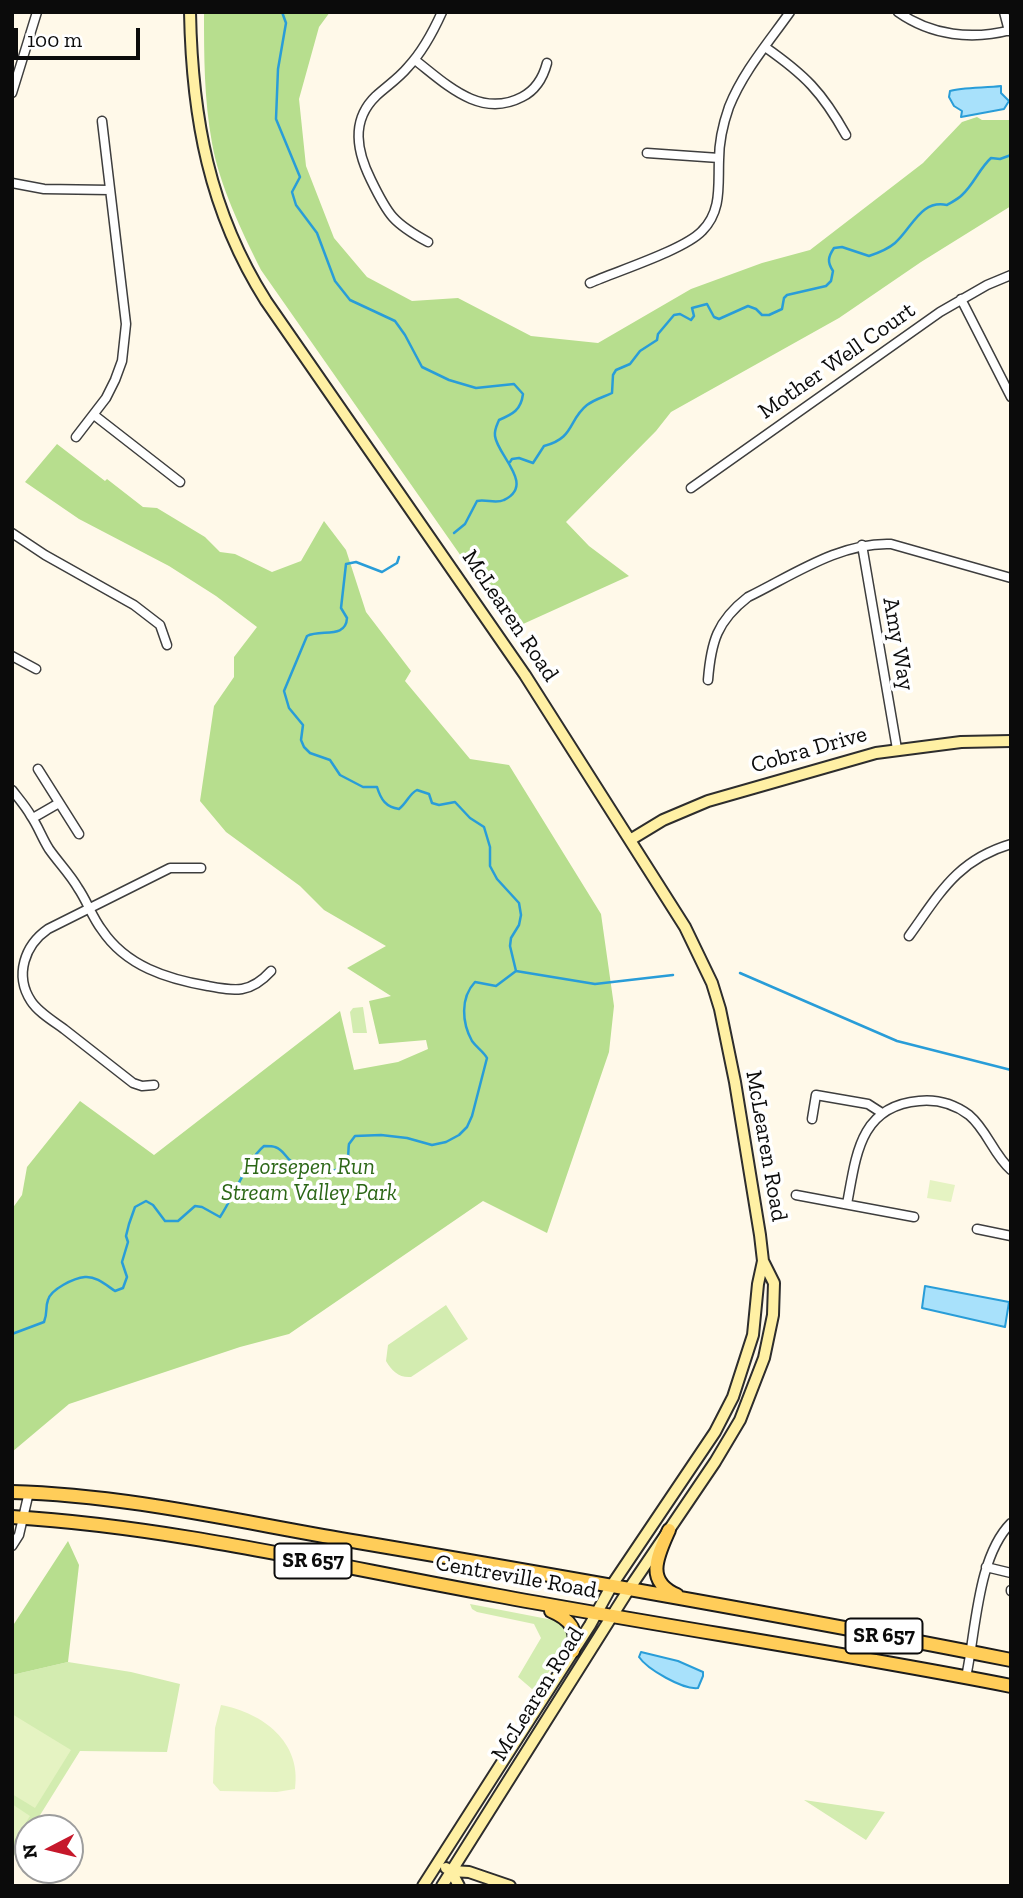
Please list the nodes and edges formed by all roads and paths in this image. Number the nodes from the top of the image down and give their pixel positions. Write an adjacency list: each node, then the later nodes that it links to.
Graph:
1 (37, 12): 11 (street)
2 (190, 12): 41 (main road, McLearen Road)
3 (442, 12): 9 (street)
4 (790, 12): 8 (street)
5 (898, 12): 7 (street)
6 (1004, 12): 7 (street)
7 (1010, 30)
8 (765, 47): 13 (street); 15 (street)
9 (415, 60): 10 (street); 18 (street)
10 (547, 63)
11 (12, 93)
12 (102, 121): 17 (street)
13 (846, 135)
14 (647, 153): 15 (street)
15 (719, 158): 20 (street)
16 (12, 183): 17 (street)
17 (110, 190): 23 (street)
18 (428, 242)
19 (1011, 275): 21 (street, Mother Well Court)
20 (590, 283)
21 (961, 299): 22 (street); 26 (street, Mother Well Court)
22 (1011, 397)
23 (94, 415): 24 (street); 25 (street)
24 (76, 437)
25 (180, 482)
26 (691, 488)
27 (12, 533): 30 (street)
28 (862, 545): 29 (street); 33 (street); 35 (street, Amy Way)
29 (1011, 578)
30 (167, 645)
31 (12, 656): 32 (street)
32 (36, 669)
33 (708, 680)
34 (1011, 741): 35 (main road, Cobra Drive)
35 (897, 749): 41 (main road, Cobra Drive)
36 (38, 769): 38 (street)
37 (12, 790): 39 (street)
38 (59, 803): 39 (street); 40 (street)
39 (33, 818): 44 (street)
40 (79, 834)
41 (630, 840): 56 (main road, McLearen Road)
42 (1011, 844): 45 (street)
43 (201, 867): 44 (street)
44 (90, 908): 46 (street); 47 (street)
45 (909, 936)
46 (271, 971)
47 (154, 1085)
48 (882, 1113): 49 (street); 50 (street); 52 (street)
49 (812, 1119)
50 (1011, 1170)
51 (796, 1195): 52 (street)
52 (847, 1204): 53 (street)
53 (914, 1217)
54 (977, 1230): 55 (street)
55 (1011, 1236)
56 (763, 1261): 61 (main road, McLearen Road); 65 (main road, McLearen Road)
57 (12, 1492): 58 (main road, Centreville Road / SR 657)
58 (30, 1492): 59 (street); 65 (main road, Centreville Road / SR 657)
59 (18, 1517): 62 (street); 68 (main road, Centreville Road / SR 657)
60 (1011, 1523): 63 (street)
61 (669, 1530): 66 (main road, McLearen Road); 67 (main road)
62 (12, 1546)
63 (986, 1567): 64 (street); 72 (street)
64 (1011, 1573)
65 (612, 1585): 66 (main road, Centreville Road / SR 657); 69 (main road, McLearen Road)
66 (629, 1589): 67 (main road, Centreville Road / SR 657); 70 (main road, McLearen Road)
67 (687, 1599): 72 (main road, Centreville Road / SR 657)
68 (531, 1602): 69 (main road, Centreville Road / SR 657); 71 (main road)
69 (597, 1614): 70 (main road, Centreville Road / SR 657); 71 (main road, McLearen Road)
70 (612, 1616): 74 (main road, Centreville Road / SR 657); 77 (main road, McLearen Road)
71 (573, 1651): 76 (main road, McLearen Road)
72 (971, 1652): 73 (main road, Centreville Road / SR 657); 74 (street)
73 (1011, 1660)
74 (965, 1678): 75 (main road, Centreville Road / SR 657)
75 (1011, 1686)
76 (438, 1863): 77 (main road); 78 (main road, McLearen Road)
77 (451, 1871): 79 (main road, McLearen Road); 80 (main road); 81 (main road)
78 (423, 1886)
79 (442, 1886)
80 (459, 1886)
81 (510, 1886)

